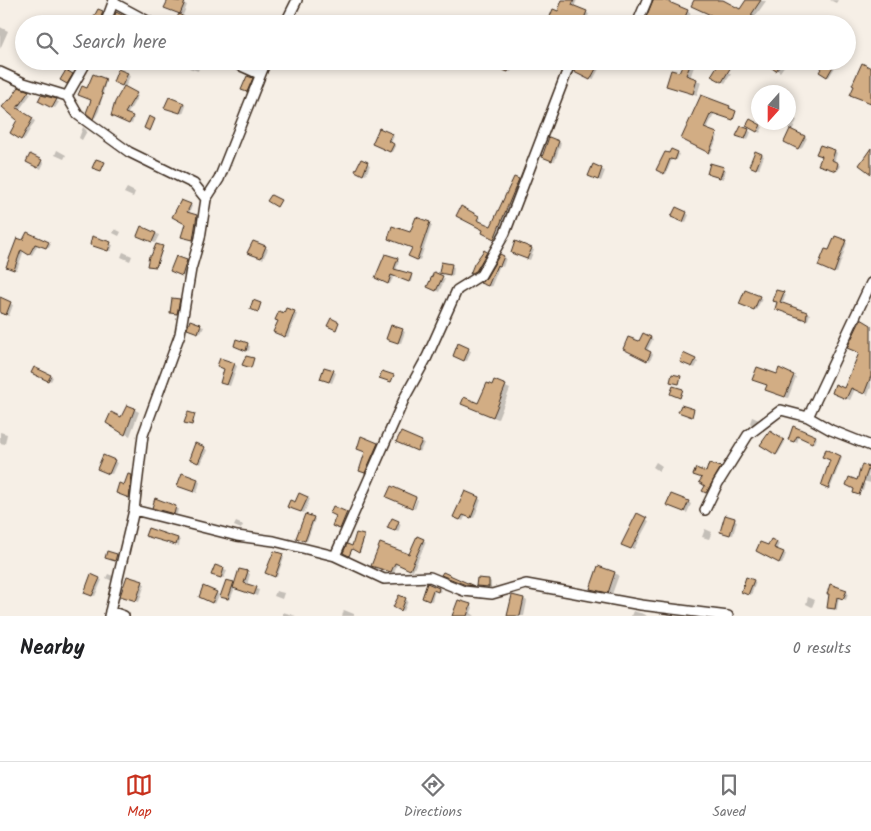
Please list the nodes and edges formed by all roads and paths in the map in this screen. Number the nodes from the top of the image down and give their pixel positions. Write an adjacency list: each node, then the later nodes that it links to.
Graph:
1 (297, 0): 6 (street)
2 (647, 0): 7 (street)
3 (114, 2): 4 (street); 5 (street)
4 (109, 15)
5 (137, 15)
6 (290, 15)
7 (640, 15)
8 (82, 70): 14 (street)
9 (250, 70): 13 (street)
10 (261, 70): 13 (street)
11 (568, 70): 21 (street)
12 (0, 72): 14 (street)
13 (259, 74): 15 (street)
14 (67, 96): 15 (street)
15 (206, 199): 19 (street)
16 (871, 283): 17 (street)
17 (808, 417): 18 (street); 20 (street)
18 (871, 446)
19 (134, 510): 21 (street); 22 (street)
20 (705, 510)
21 (335, 556): 24 (street)
22 (109, 614): 23 (street)
23 (124, 616)
24 (728, 616)

